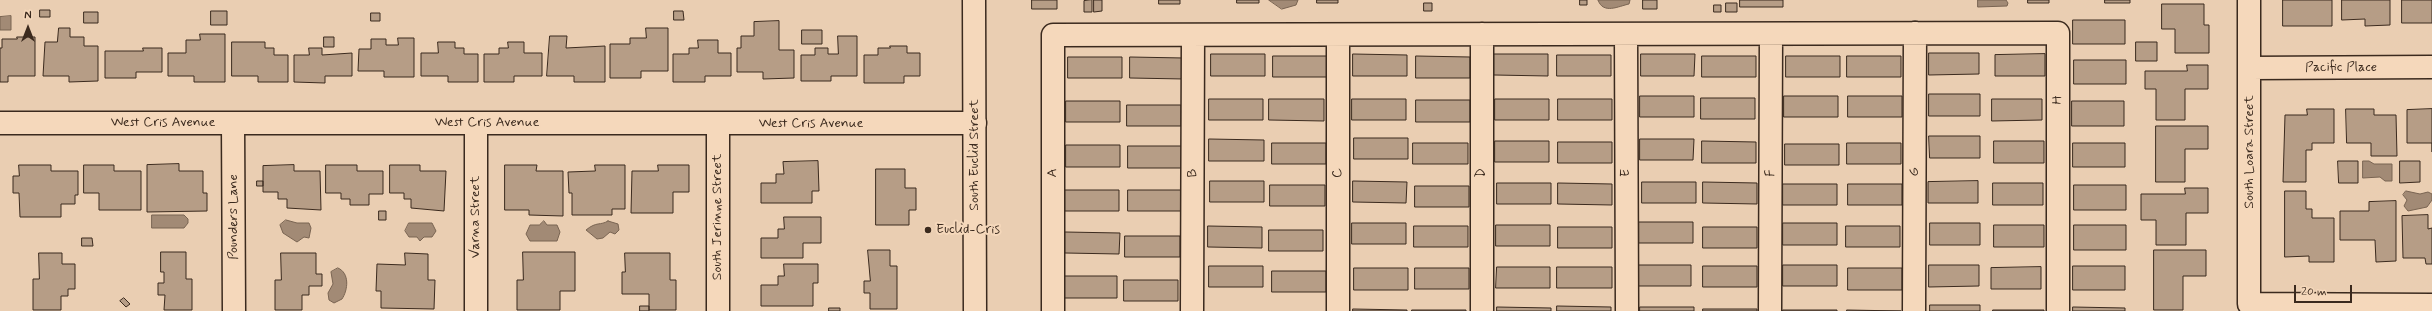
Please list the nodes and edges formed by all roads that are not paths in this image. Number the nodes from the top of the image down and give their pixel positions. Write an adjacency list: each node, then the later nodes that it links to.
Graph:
1 (974, 0): 16 (street, South Euclid Street)
2 (2249, 0): 11 (street, South Loara Street)
3 (1915, 33): 6 (street, H); 28 (street, G); 29 (street, H)
4 (1482, 34): 5 (street, H); 9 (street, H); 25 (street, D)
5 (1626, 34): 6 (street, H); 26 (street, E)
6 (1771, 34): 27 (street, F)
7 (1053, 35): 8 (street, H); 22 (street, A)
8 (1193, 35): 9 (street, H); 23 (street, B)
9 (1338, 35): 24 (street, C)
10 (2432, 67): 11 (street, Pacific Place)
11 (2250, 68): 17 (street, South Loara Street)
12 (0, 123): 13 (street, West Cris Avenue)
13 (233, 124): 14 (street, West Cris Avenue); 19 (street, Pounders Lane)
14 (476, 124): 15 (street, West Cris Avenue); 20 (street, Varna Street)
15 (718, 124): 16 (street, West Cris Avenue); 18 (street, South Jerinne Street)
16 (975, 124): 21 (street, South Euclid Street)
17 (2432, 305)
18 (718, 310)
19 (234, 311)
20 (476, 311)
21 (975, 311)
22 (1053, 311)
23 (1192, 311)
24 (1338, 311)
25 (1482, 311)
26 (1627, 311)
27 (1770, 311)
28 (1914, 311)
29 (2058, 311)

